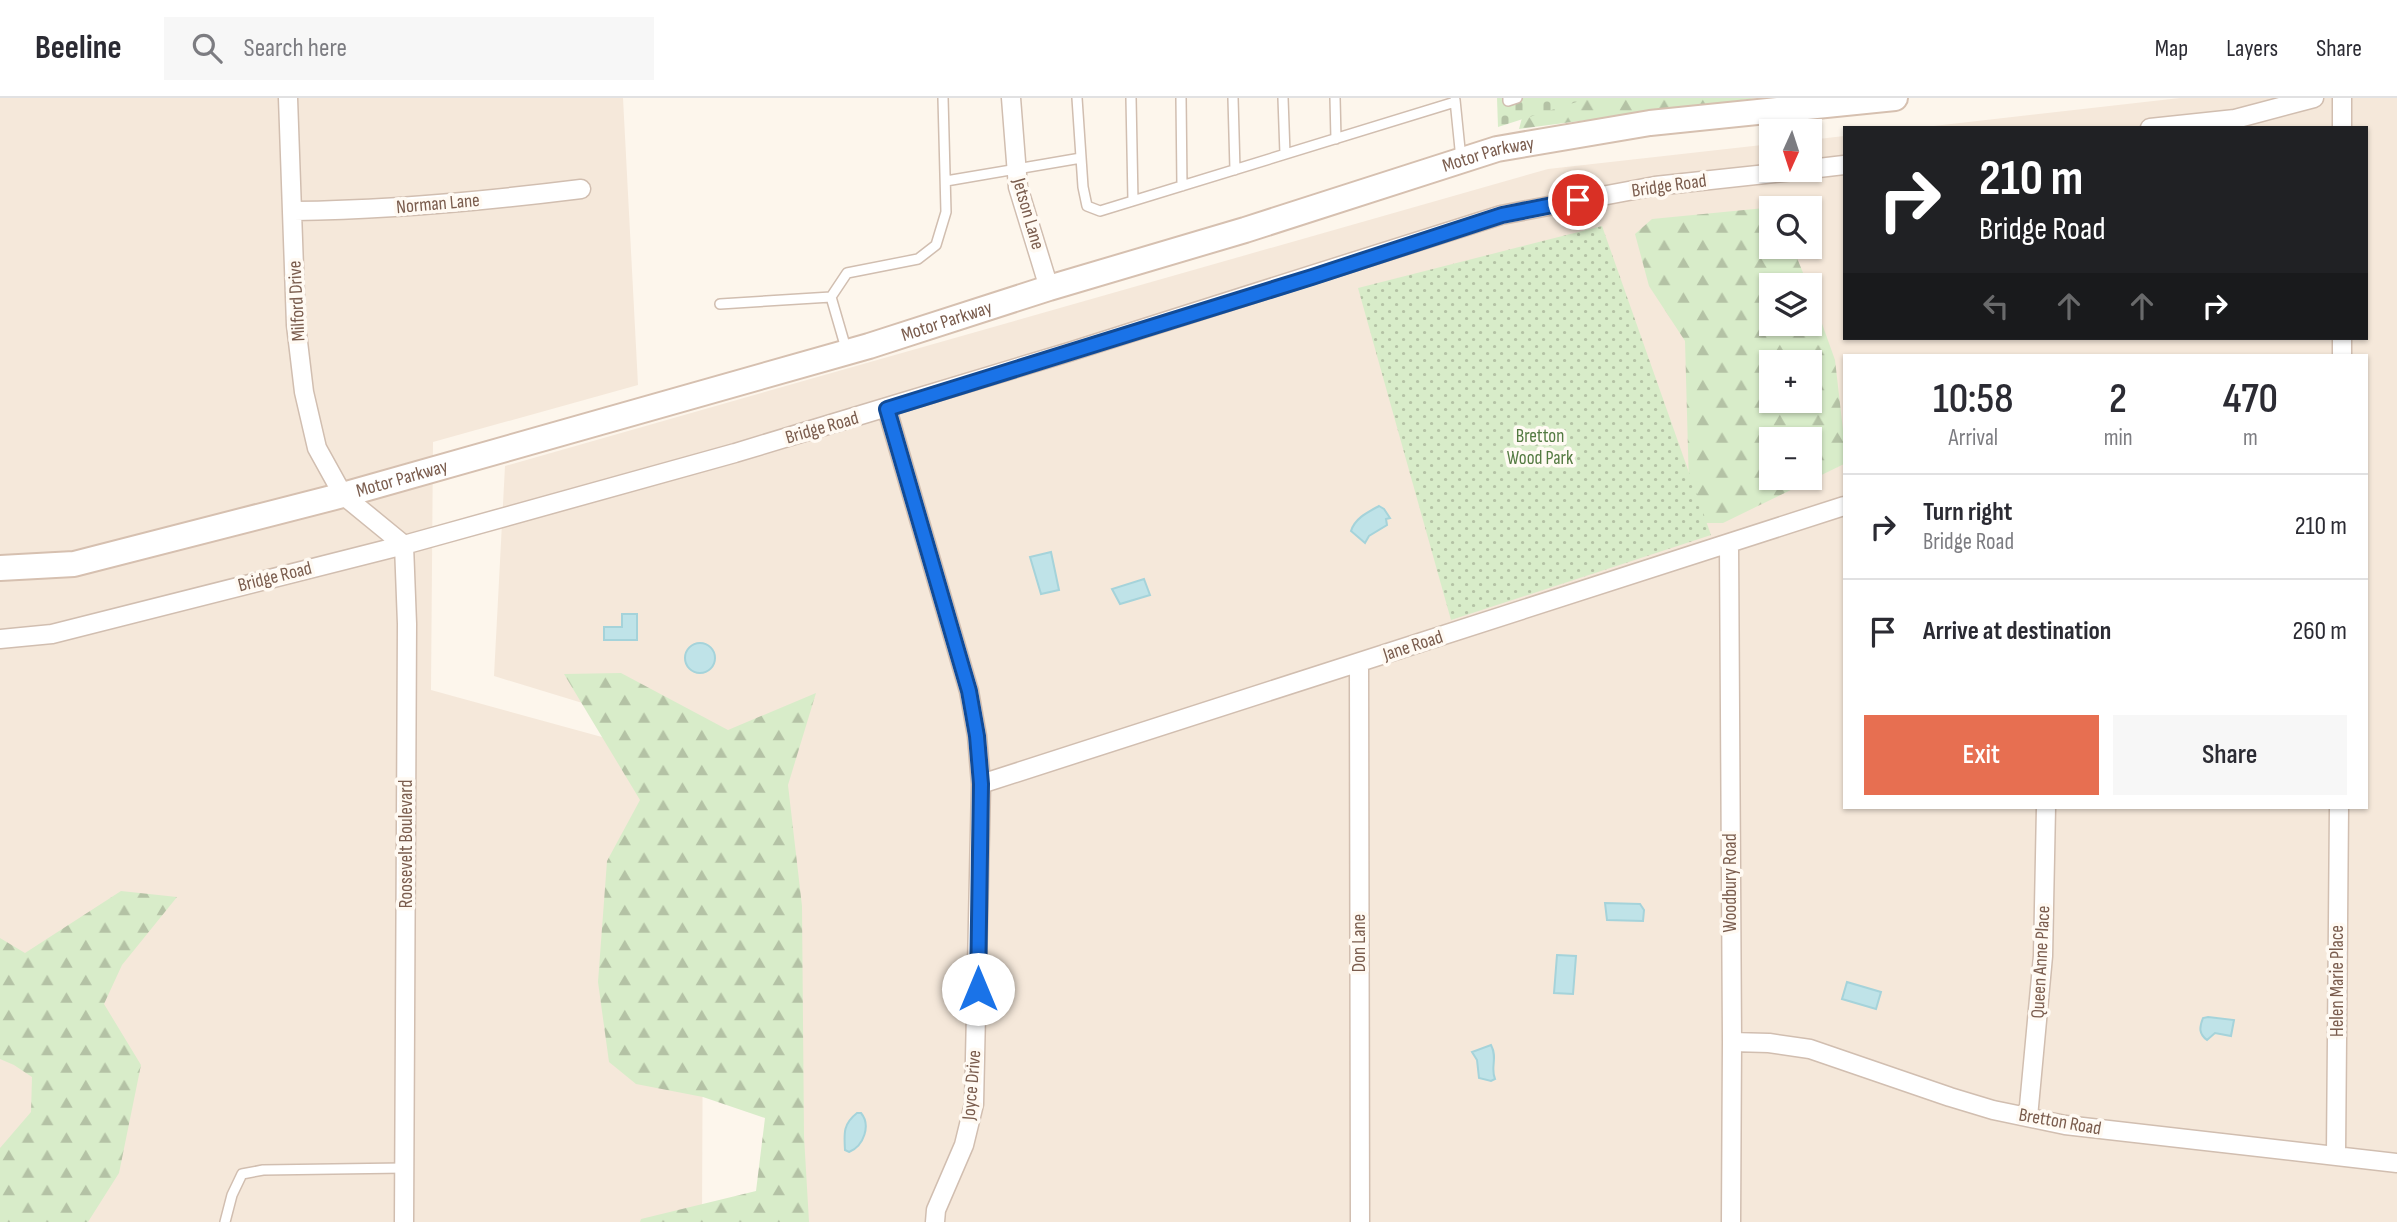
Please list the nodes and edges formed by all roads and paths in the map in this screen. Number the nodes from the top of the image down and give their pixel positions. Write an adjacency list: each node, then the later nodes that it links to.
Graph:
1 (288, 98): 31 (street, Milford Drive)
2 (943, 98): 27 (lane)
3 (1011, 98): 24 (street, Jetson Lane)
4 (1077, 98): 20 (lane)
5 (1131, 98): 30 (lane)
6 (1181, 98): 28 (lane)
7 (1233, 98): 25 (lane)
8 (1283, 98): 19 (lane)
9 (1335, 98): 18 (lane)
10 (1508, 98): 11 (lane)
11 (1517, 98)
12 (1895, 98): 21 (main road, Motor Parkway)
13 (2314, 98): 16 (street)
14 (2342, 98): 17 (street)
15 (1455, 100): 18 (lane); 21 (lane)
16 (2167, 126)
17 (2342, 126)
18 (1336, 139): 19 (lane)
19 (1285, 154): 25 (lane)
20 (1081, 158): 24 (lane); 30 (lane)
21 (1461, 160): 32 (main road, Motor Parkway)
22 (1843, 165): 23 (street)
23 (1822, 168)
24 (1016, 170): 27 (lane); 32 (street, Jetson Lane)
25 (1235, 170): 28 (lane)
26 (1759, 175): 36 (street, Bridge Road)
27 (946, 181): 33 (lane)
28 (1182, 186): 30 (lane)
29 (581, 189): 31 (street, Norman Lane)
30 (1132, 201)
31 (294, 211): 37 (street, Milford Drive)
32 (1049, 288): 35 (main road, Motor Parkway)
33 (831, 297): 34 (lane); 35 (lane)
34 (720, 304)
35 (847, 352): 37 (main road, Motor Parkway)
36 (887, 409): 40 (street, Bridge Road); 44 (street, Joyce Drive)
37 (343, 495): 40 (street); 41 (main road, Motor Parkway)
38 (1843, 506): 39 (street, Jane Road)
39 (1729, 544): 43 (street, Jane Road); 47 (street, Woodbury Road)
40 (404, 545): 42 (street, Bridge Road); 51 (street, Roosevelt Boulevard)
41 (0, 568)
42 (0, 639)
43 (1359, 664): 44 (street, Jane Road); 55 (street, Don Lane)
44 (981, 784): 54 (street, Joyce Drive)
45 (2046, 809): 48 (street, Queen Anne Place)
46 (2339, 809): 49 (street, Helen Marie Place)
47 (1732, 1042): 48 (street, Bretton Road); 56 (street, Woodbury Road)
48 (2028, 1117): 49 (street, Bretton Road)
49 (2336, 1154): 50 (street, Bretton Road)
50 (2397, 1163)
51 (404, 1168): 52 (lane); 53 (street, Roosevelt Boulevard)
52 (225, 1222)
53 (404, 1222)
54 (935, 1222)
55 (1360, 1222)
56 (1731, 1222)

